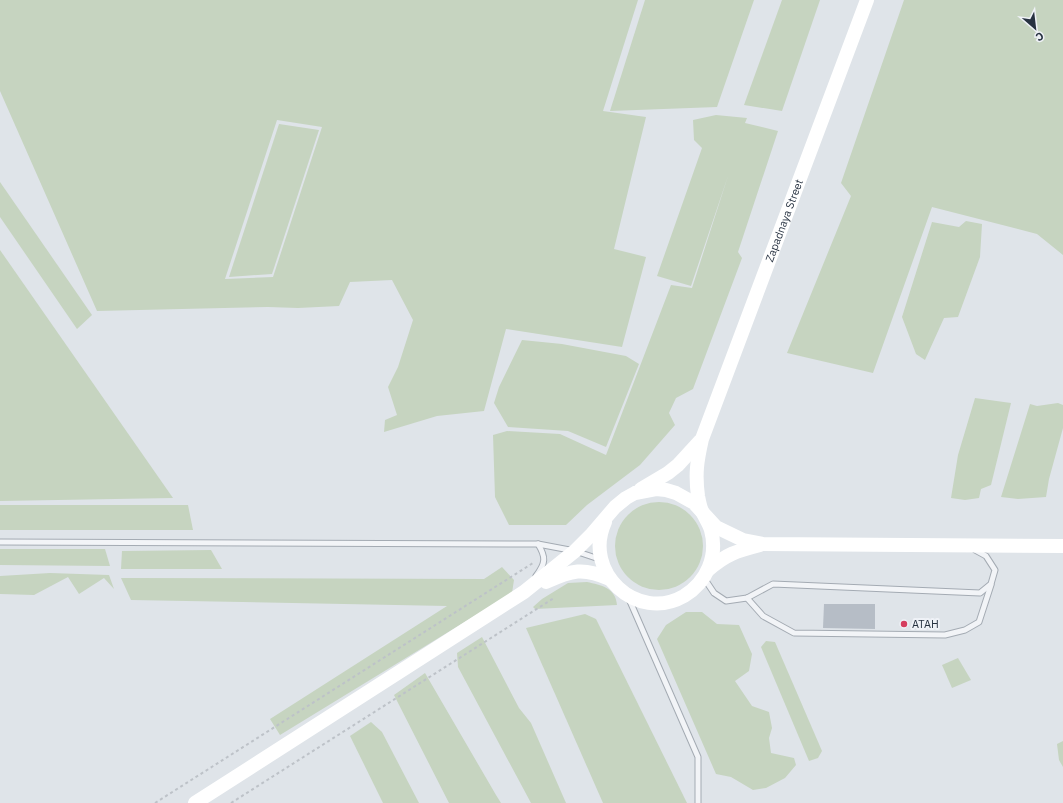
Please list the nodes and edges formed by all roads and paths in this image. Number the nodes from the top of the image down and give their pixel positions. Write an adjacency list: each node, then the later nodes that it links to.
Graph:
1 (867, 0): 2 (main road, Zapadnaya Street)
2 (702, 439): 3 (main road, Zapadnaya Street); 4 (main road, Zapadnaya Street)
3 (626, 498): 4 (main road); 5 (main road)
4 (701, 511): 8 (main road); 14 (main road)
5 (607, 518): 11 (main road); 12 (main road)
6 (0, 542): 7 (lane)
7 (538, 544): 11 (lane); 17 (lane)
8 (762, 544): 9 (main road); 14 (main road)
9 (967, 545): 10 (main road); 16 (lane)
10 (1063, 546)
11 (575, 551): 12 (lane); 17 (main road)
12 (601, 560): 15 (main road)
13 (533, 562): 21 (path)
14 (706, 574): 18 (main road); 20 (lane)
15 (610, 579): 17 (main road); 18 (main road)
16 (991, 584): 20 (lane); 20 (lane)
17 (524, 592): 22 (main road)
18 (627, 595): 24 (lane)
19 (554, 598): 23 (path)
20 (747, 598)
21 (155, 803)
22 (195, 803)
23 (231, 803)
24 (698, 803)

